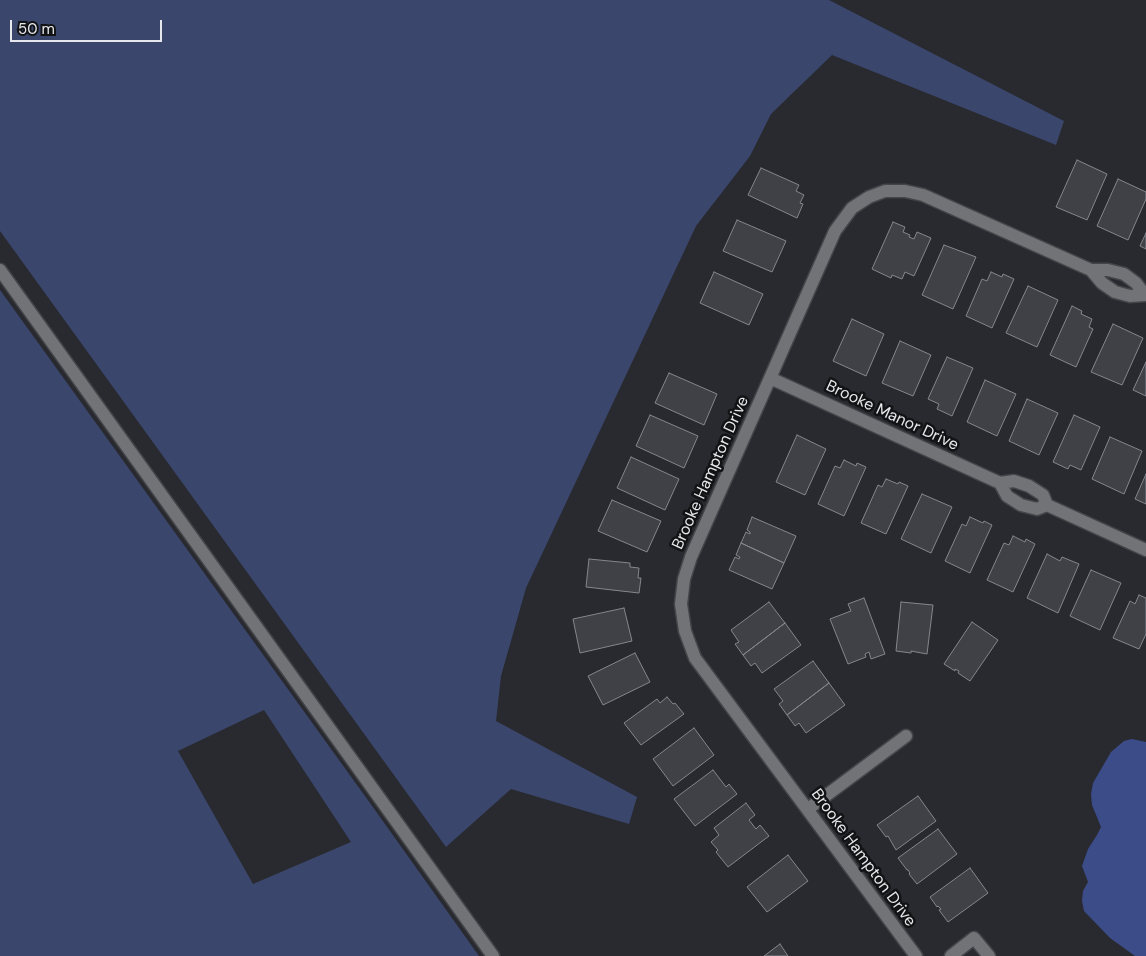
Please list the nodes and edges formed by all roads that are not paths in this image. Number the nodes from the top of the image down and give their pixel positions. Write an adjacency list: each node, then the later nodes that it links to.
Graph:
1 (0, 270): 10 (street)
2 (1091, 270): 3 (street, Brooke Hampton Drive); 3 (street, Brooke Hampton Drive); 4 (street, Brooke Hampton Drive)
3 (1146, 295)
4 (770, 378): 5 (street, Brooke Manor Drive); 9 (street, Brooke Hampton Drive)
5 (1000, 483): 6 (street, Brooke Manor Drive); 6 (street, Brooke Manor Drive)
6 (1047, 505): 7 (street, Brooke Manor Drive)
7 (1146, 550)
8 (906, 736): 9 (street)
9 (808, 810): 11 (street, Brooke Hampton Drive)
10 (493, 956)
11 (916, 956)
12 (951, 956): 13 (street)
13 (989, 956)

